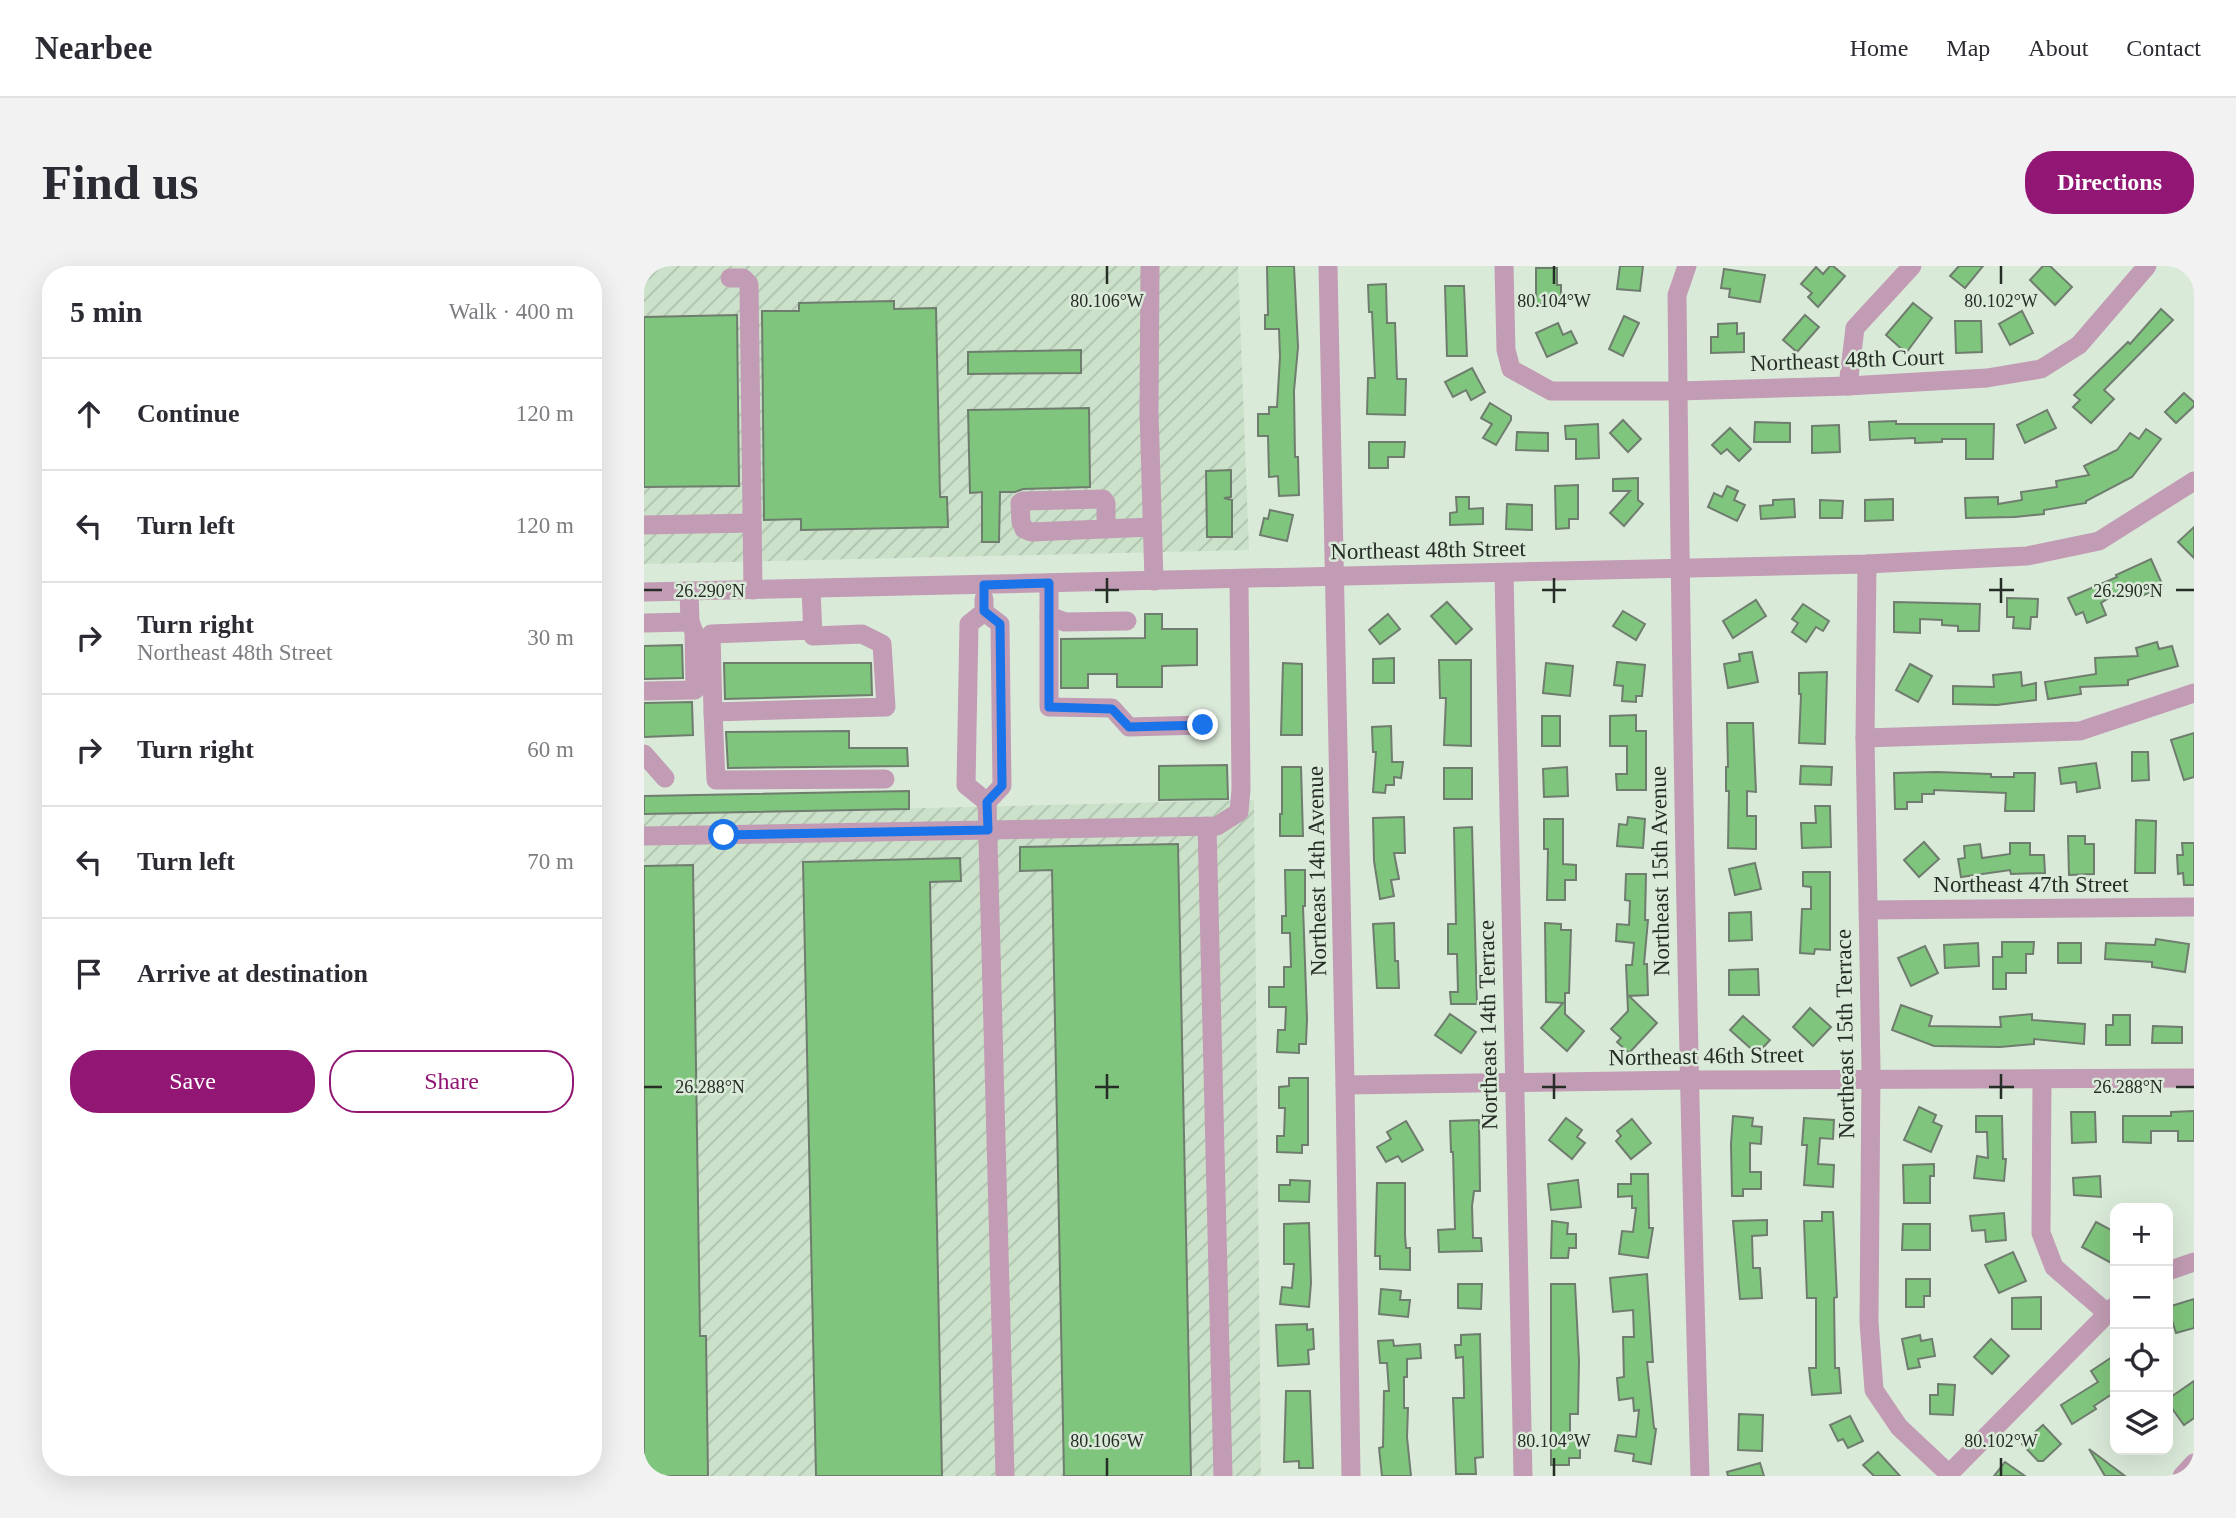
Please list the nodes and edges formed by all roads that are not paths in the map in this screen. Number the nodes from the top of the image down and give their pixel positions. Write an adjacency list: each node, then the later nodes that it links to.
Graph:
1 (1150, 266): 13 (street)
2 (1328, 266): 18 (street, Northeast 14th Avenue)
3 (1504, 266): 9 (street, Northeast 48th Court)
4 (1687, 266): 9 (street, Northeast 15th Avenue)
5 (1912, 266): 8 (street)
6 (2147, 266): 8 (street, Northeast 48th Court)
7 (730, 278): 11 (street)
8 (1848, 386): 9 (street, Northeast 48th Court)
9 (1678, 391): 16 (street, Northeast 15th Avenue)
10 (2194, 481): 15 (street, Northeast 48th Street)
11 (752, 523): 12 (street); 24 (street)
12 (644, 526)
13 (1152, 527): 14 (street); 20 (street)
14 (1106, 529)
15 (1867, 564): 16 (street, Northeast 48th Street); 37 (street, Northeast 15th Terrace)
16 (1680, 569): 17 (street, Northeast 48th Street); 50 (street, Northeast 15th Avenue)
17 (1504, 573): 18 (street, Northeast 48th Street); 51 (street, Northeast 14th Terrace)
18 (1336, 576): 19 (street, Northeast 48th Street); 52 (street, Northeast 14th Avenue)
19 (1239, 579): 20 (street, Northeast 48th Street); 42 (street)
20 (1154, 581): 21 (street, Northeast 48th Street)
21 (1049, 583): 22 (street, Northeast 48th Street); 28 (street)
22 (984, 585): 23 (street, Northeast 48th Street); 27 (street)
23 (811, 589): 24 (street, Northeast 48th Street); 32 (street)
24 (753, 590): 25 (street, Northeast 48th Street)
25 (689, 591): 26 (street, Northeast 48th Street); 30 (street)
26 (644, 592)
27 (984, 611): 41 (street); 41 (street)
28 (1049, 616): 29 (street); 36 (street)
29 (1126, 621)
30 (690, 622): 31 (street); 33 (street)
31 (644, 623)
32 (813, 630): 35 (street); 35 (street)
33 (644, 691)
34 (2194, 693): 37 (street)
35 (713, 712): 40 (street)
36 (1203, 725)
37 (1865, 738): 46 (street, Northeast 15th Terrace)
38 (644, 754): 39 (street)
39 (665, 778)
40 (885, 779)
41 (987, 802): 43 (street)
42 (1207, 826): 43 (street); 60 (street)
43 (988, 830): 44 (street); 59 (street)
44 (644, 835)
45 (2194, 907): 46 (street, Northeast 47th Street)
46 (1868, 910): 48 (street, Northeast 15th Terrace)
47 (2194, 1077): 49 (street, Northeast 46th Street)
48 (1871, 1078): 49 (street, Northeast 46th Street); 50 (street, Northeast 46th Street); 58 (street, Northeast 15th Terrace)
49 (2042, 1079): 55 (street)
50 (1688, 1080): 51 (street, Northeast 46th Street); 63 (street, Northeast 15th Avenue)
51 (1514, 1083): 52 (street, Northeast 46th Street); 62 (street, Northeast 14th Terrace)
52 (1345, 1085): 61 (street, Northeast 14th Avenue)
53 (2194, 1262): 54 (street)
54 (2173, 1269)
55 (2110, 1309)
56 (2110, 1311): 58 (street)
57 (2194, 1463): 64 (street)
58 (1948, 1475)
59 (1005, 1476)
60 (1223, 1476)
61 (1351, 1476)
62 (1523, 1476)
63 (1700, 1476)
64 (2182, 1476)

